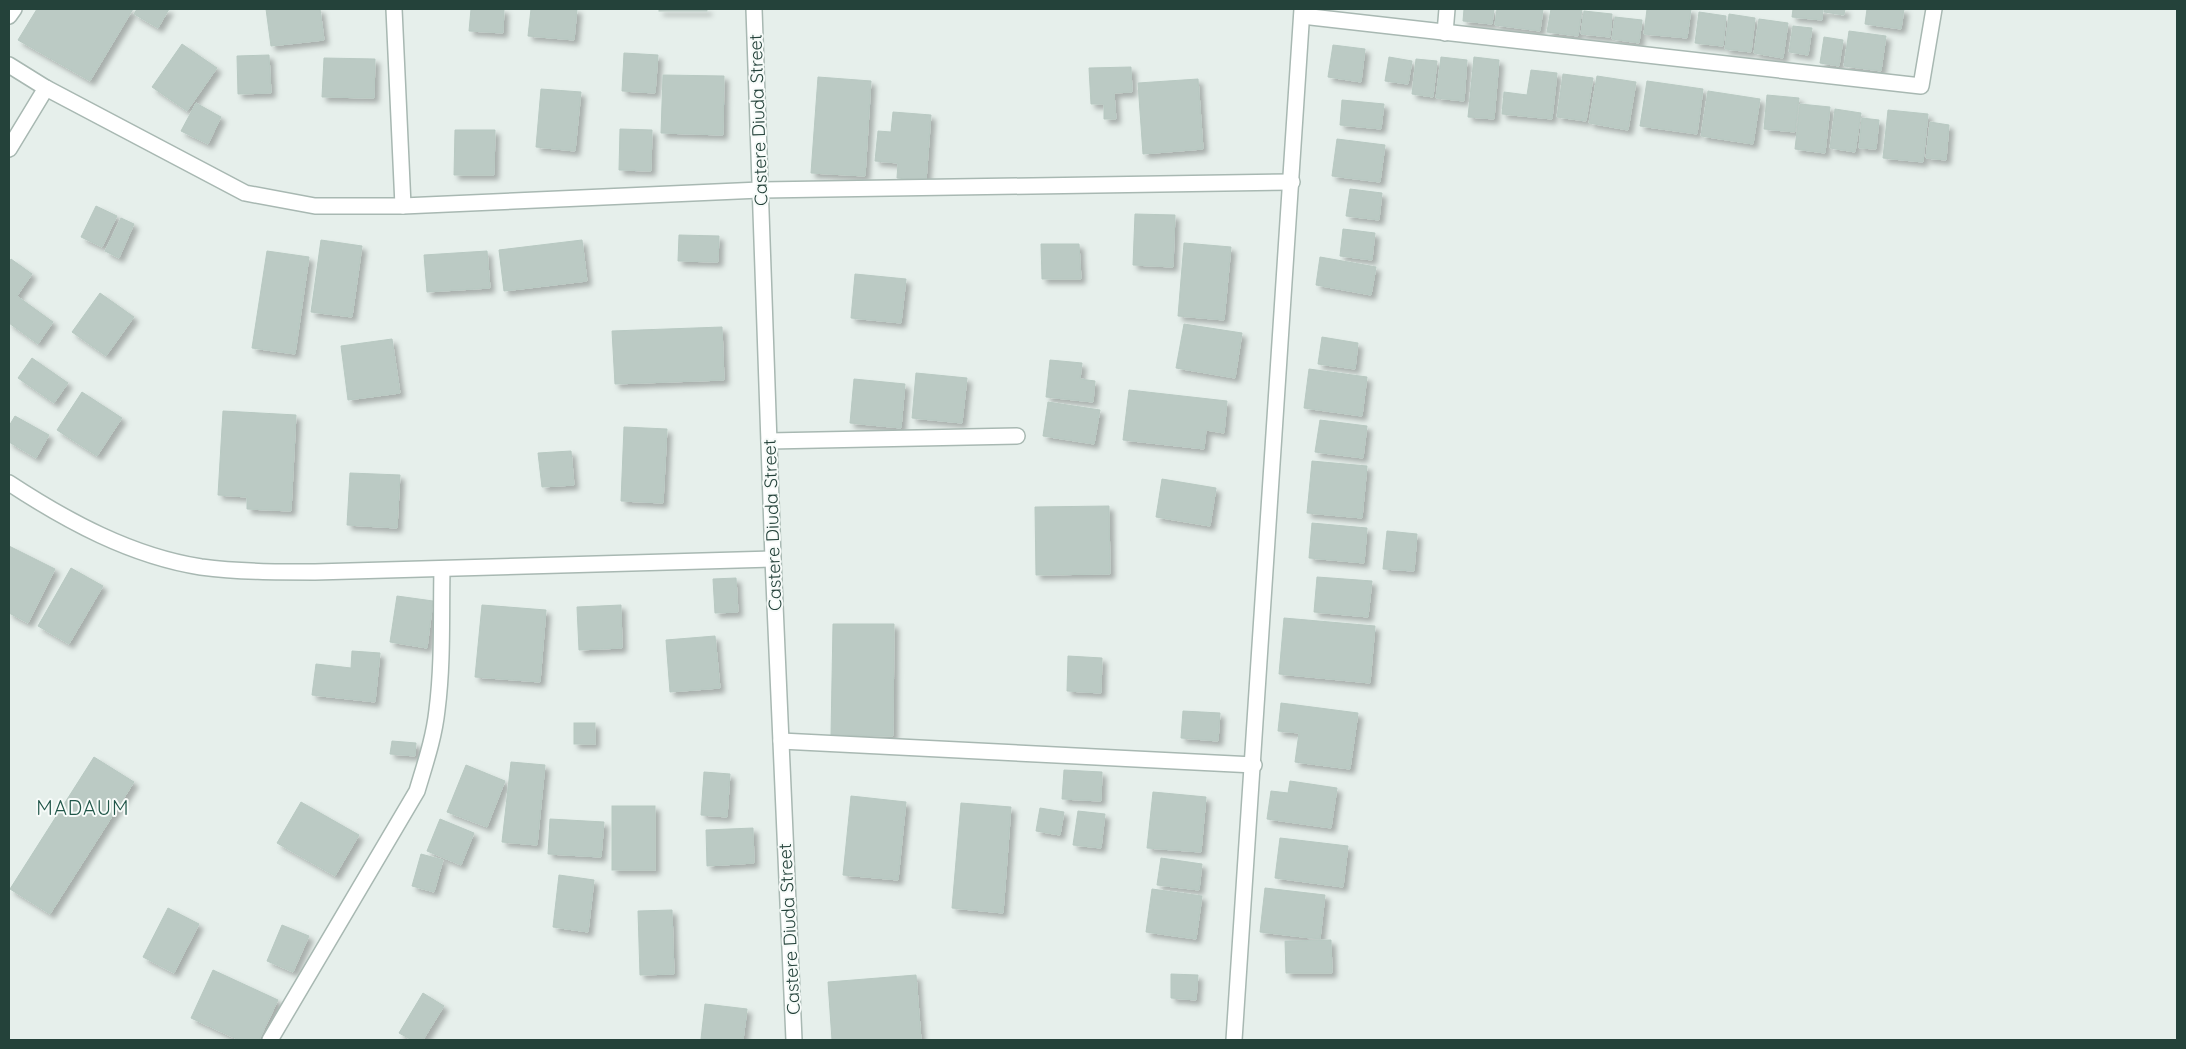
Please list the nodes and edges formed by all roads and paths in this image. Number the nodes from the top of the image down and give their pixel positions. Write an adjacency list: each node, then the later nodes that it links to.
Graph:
1 (14, 9): 7 (street)
2 (394, 9): 14 (street)
3 (754, 9): 13 (street, Castere Diuda Street)
4 (1447, 9): 8 (street)
5 (1934, 9): 8 (street)
6 (1302, 13): 8 (street); 12 (street)
7 (9, 16)
8 (1445, 33)
9 (9, 64): 10 (street)
10 (46, 88): 11 (street); 14 (street)
11 (9, 149)
12 (1292, 182): 13 (street); 21 (street)
13 (760, 190): 14 (street); 16 (street, Castere Diuda Street)
14 (403, 206)
15 (1016, 436): 16 (street)
16 (769, 441): 18 (street, Castere Diuda Street)
17 (9, 483): 19 (street)
18 (773, 559): 19 (street); 20 (street, Castere Diuda Street)
19 (442, 569): 22 (street)
20 (781, 741): 21 (street); 23 (street, Castere Diuda Street)
21 (1254, 765): 24 (street)
22 (270, 1040)
23 (794, 1040)
24 (1234, 1040)

